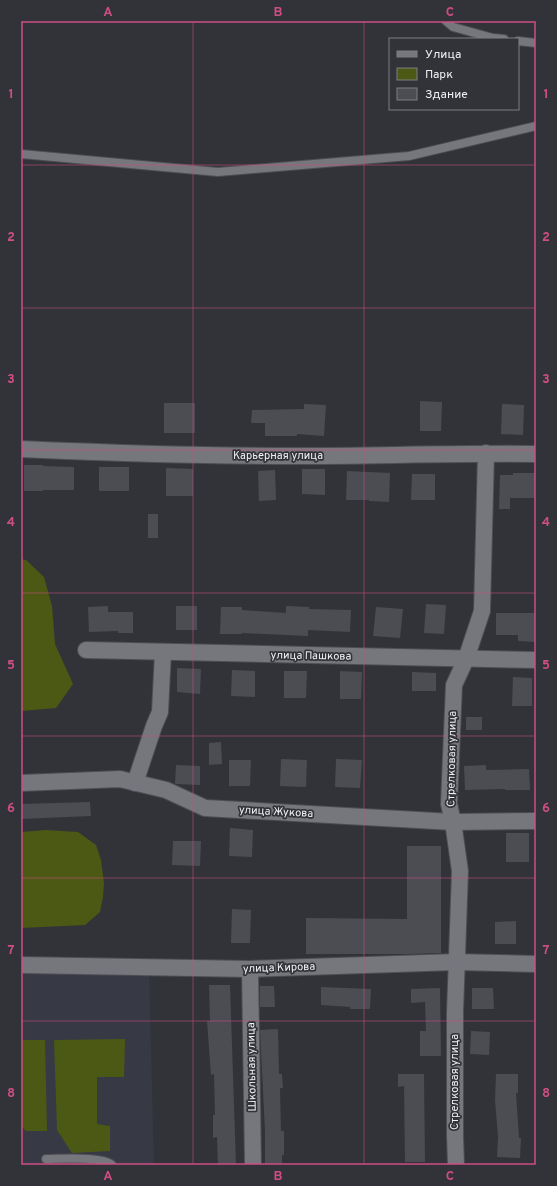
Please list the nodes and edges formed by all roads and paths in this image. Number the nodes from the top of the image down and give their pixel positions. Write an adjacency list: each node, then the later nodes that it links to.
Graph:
1 (446, 21): 2 (lane)
2 (493, 38)
3 (519, 40): 4 (lane)
4 (536, 42)
5 (536, 126): 6 (lane)
6 (21, 154)
7 (21, 449): 8 (street, Карьерная улица)
8 (486, 453): 9 (street, Карьерная улица); 12 (street, Стрелковая улица)
9 (536, 454)
10 (86, 650): 11 (street, улица Пашкова)
11 (163, 652): 12 (street, улица Пашкова); 14 (street)
12 (466, 659): 13 (street, улица Пашкова); 17 (street, Стрелковая улица)
13 (536, 660)
14 (135, 782): 15 (street, улица Жукова); 17 (street, улица Жукова)
15 (21, 783)
16 (536, 821): 17 (street, улица Жукова)
17 (453, 822): 18 (street, Стрелковая улица)
18 (456, 962): 19 (street, улица Кирова); 21 (street, улица Кирова); 25 (street, Стрелковая улица)
19 (536, 964)
20 (21, 965): 21 (street, улица Кирова)
21 (250, 969): 24 (street, Школьная улица)
22 (46, 1159): 23 (lane)
23 (112, 1165)
24 (253, 1165)
25 (456, 1165)

